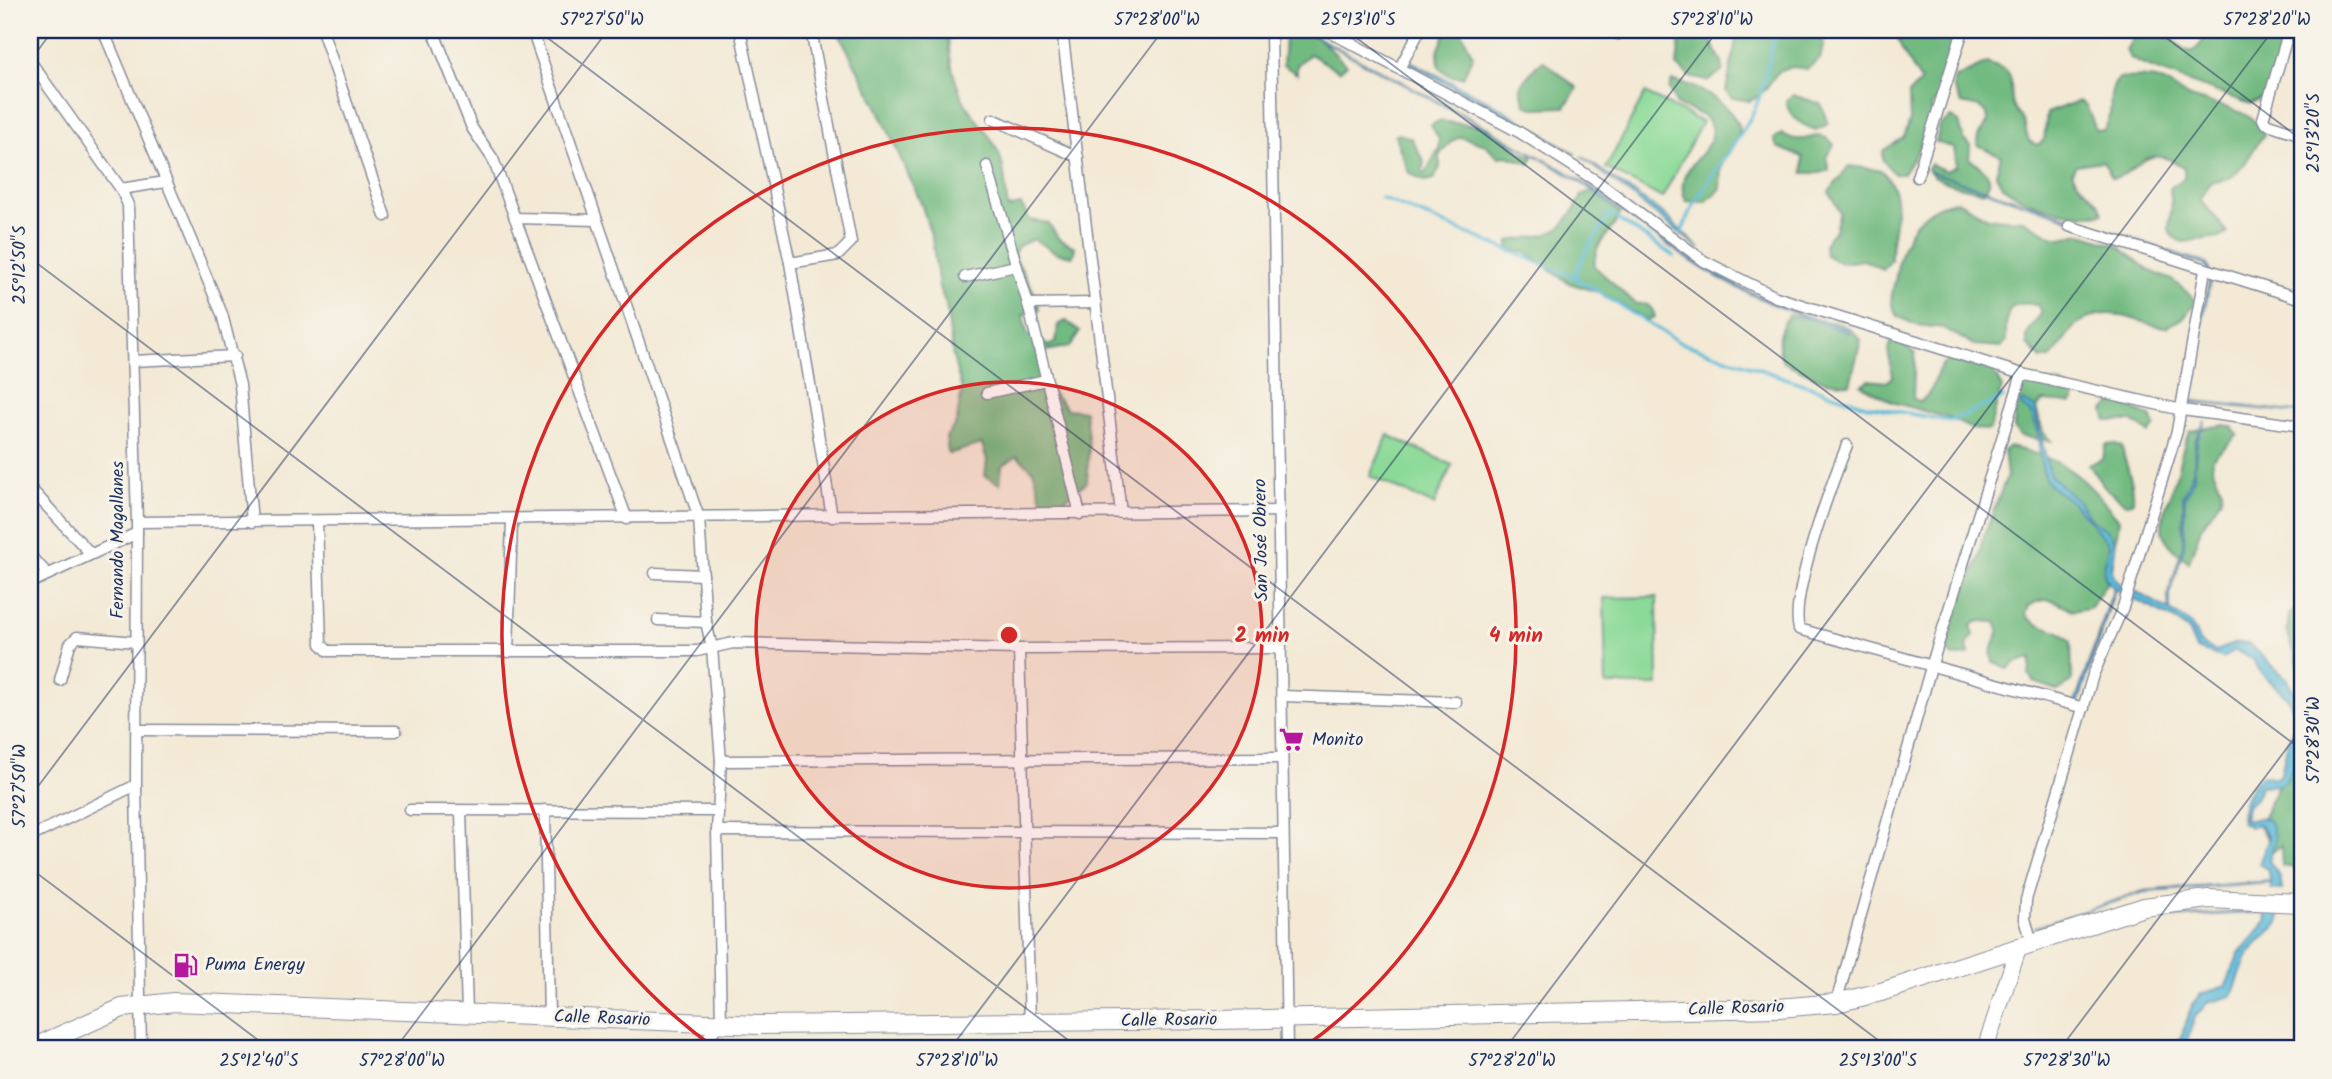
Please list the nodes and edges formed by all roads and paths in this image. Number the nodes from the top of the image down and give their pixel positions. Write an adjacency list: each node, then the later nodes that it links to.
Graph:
1 (103, 30): 20 (street)
2 (322, 30): 22 (street)
3 (433, 30): 23 (street)
4 (532, 30): 24 (street)
5 (740, 30): 26 (street)
6 (811, 30): 26 (street)
7 (1062, 30): 17 (street)
8 (1271, 30): 42 (street, San José Obrero)
9 (1326, 30): 14 (street)
10 (1420, 30): 14 (street)
11 (1963, 30): 19 (street)
12 (2289, 30): 16 (street)
13 (30, 61): 21 (street, Fernando Magallanes)
14 (1399, 69): 35 (street)
15 (993, 119): 17 (street)
16 (2302, 135)
17 (1078, 157): 31 (street)
18 (987, 166): 27 (street)
19 (1917, 177)
20 (165, 182): 21 (street); 33 (street)
21 (121, 189): 34 (street, Fernando Magallanes)
22 (385, 216)
23 (514, 218): 24 (street); 47 (street)
24 (597, 220): 46 (street)
25 (2069, 226): 28 (street)
26 (790, 263): 45 (street)
27 (1016, 266): 29 (street); 32 (street)
28 (2204, 270): 30 (street); 38 (street)
29 (965, 277)
30 (2302, 299)
31 (1096, 303): 32 (street); 43 (street)
32 (1028, 304): 36 (street)
33 (235, 356): 34 (street); 50 (street)
34 (133, 361): 51 (street, Fernando Magallanes)
35 (2022, 374): 38 (street); 65 (street)
36 (1046, 380): 37 (street); 44 (street)
37 (987, 393)
38 (2182, 410): 39 (street); 69 (street)
39 (2302, 426)
40 (1847, 445): 65 (street)
41 (30, 488): 52 (street)
42 (1279, 511): 43 (street); 62 (street, San José Obrero)
43 (1121, 513): 44 (street)
44 (1080, 514): 45 (street)
45 (832, 517): 46 (street)
46 (699, 518): 47 (street); 56 (street)
47 (627, 519): 48 (street)
48 (512, 520): 49 (street); 64 (street)
49 (317, 521): 50 (street); 64 (street)
50 (252, 522): 51 (street)
51 (137, 527): 52 (street); 60 (street, Fernando Magallanes)
52 (90, 553): 55 (street)
53 (30, 556): 55 (street)
54 (655, 572): 56 (street)
55 (47, 573): 57 (street)
56 (703, 575): 59 (street)
57 (30, 583)
58 (658, 620): 59 (street)
59 (706, 622): 61 (street)
60 (136, 642): 66 (street); 70 (street, Fernando Magallanes)
61 (712, 648): 63 (street); 64 (street); 74 (street)
62 (1281, 648): 63 (street); 67 (street, San José Obrero)
63 (1019, 649): 73 (street)
64 (508, 652)
65 (1931, 667): 69 (street); 86 (street)
66 (60, 680)
67 (1282, 696): 68 (street); 72 (street, San José Obrero)
68 (1455, 702)
69 (2084, 708): 85 (street)
70 (137, 730): 71 (street); 75 (street, Fernando Magallanes)
71 (396, 731)
72 (1282, 758): 73 (street); 82 (street, San José Obrero)
73 (1022, 760): 74 (street); 81 (street)
74 (722, 761): 79 (street)
75 (136, 785): 83 (street); 87 (street, Fernando Magallanes)
76 (410, 810): 78 (street)
77 (545, 810): 78 (street); 79 (street); 89 (street)
78 (461, 811): 88 (street)
79 (717, 811): 80 (street)
80 (717, 831): 81 (street); 92 (street)
81 (1024, 832): 82 (street); 91 (street)
82 (1283, 833): 90 (street, San José Obrero)
83 (30, 837)
84 (2302, 904): 85 (main road, Calle Rosario)
85 (2025, 944): 86 (main road, Calle Rosario); 97 (street)
86 (1836, 1003): 90 (main road, Calle Rosario)
87 (141, 1004): 88 (main road, Calle Rosario); 93 (main road, Calle Rosario); 94 (street, Fernando Magallanes)
88 (467, 1013): 89 (main road, Calle Rosario)
89 (549, 1017): 92 (main road, Calle Rosario)
90 (1286, 1018): 91 (main road, Calle Rosario); 96 (street, San José Obrero)
91 (1030, 1022): 92 (main road, Calle Rosario)
92 (721, 1023): 95 (street)
93 (30, 1049)
94 (141, 1049)
95 (697, 1049)
96 (1287, 1049)
97 (1985, 1049)

